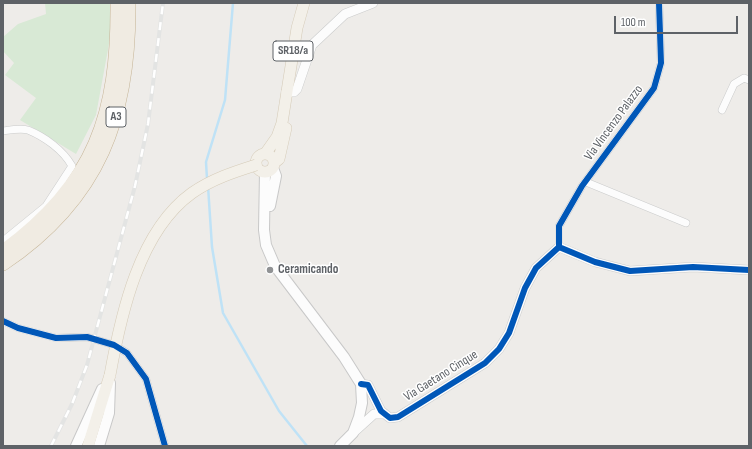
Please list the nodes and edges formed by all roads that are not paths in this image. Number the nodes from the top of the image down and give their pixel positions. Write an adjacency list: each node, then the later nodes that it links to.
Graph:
1 (117, 3): 12 (highway, A3)
2 (129, 3): 12 (highway, A3)
3 (304, 3): 7 (main road, SR18/a)
4 (373, 3): 7 (street)
5 (659, 3): 11 (street, Via Vincenzo Palazzo)
6 (749, 80): 8 (street)
7 (285, 96): 10 (main road); 10 (main road, SR18/a)
8 (722, 110)
9 (3, 131): 14 (street)
10 (267, 167): 20 (main road, bridge); 21 (main road)
11 (586, 182): 13 (street); 15 (street, Via Vincenzo Palazzo)
12 (56, 214): 16 (highway, A3); 17 (highway, A3)
13 (686, 223)
14 (3, 241)
15 (559, 247): 18 (street); 22 (street, Via Gaetano Cinque)
16 (3, 251)
17 (3, 264)
18 (749, 270)
19 (3, 321): 27 (street)
20 (110, 375): 24 (main road); 25 (main road); 26 (main road)
21 (361, 384): 22 (street); 23 (main road)
22 (384, 414): 23 (street, Via Gaetano Cinque)
23 (353, 433): 28 (main road)
24 (76, 446)
25 (88, 446)
26 (100, 446)
27 (165, 446)
28 (340, 446)

